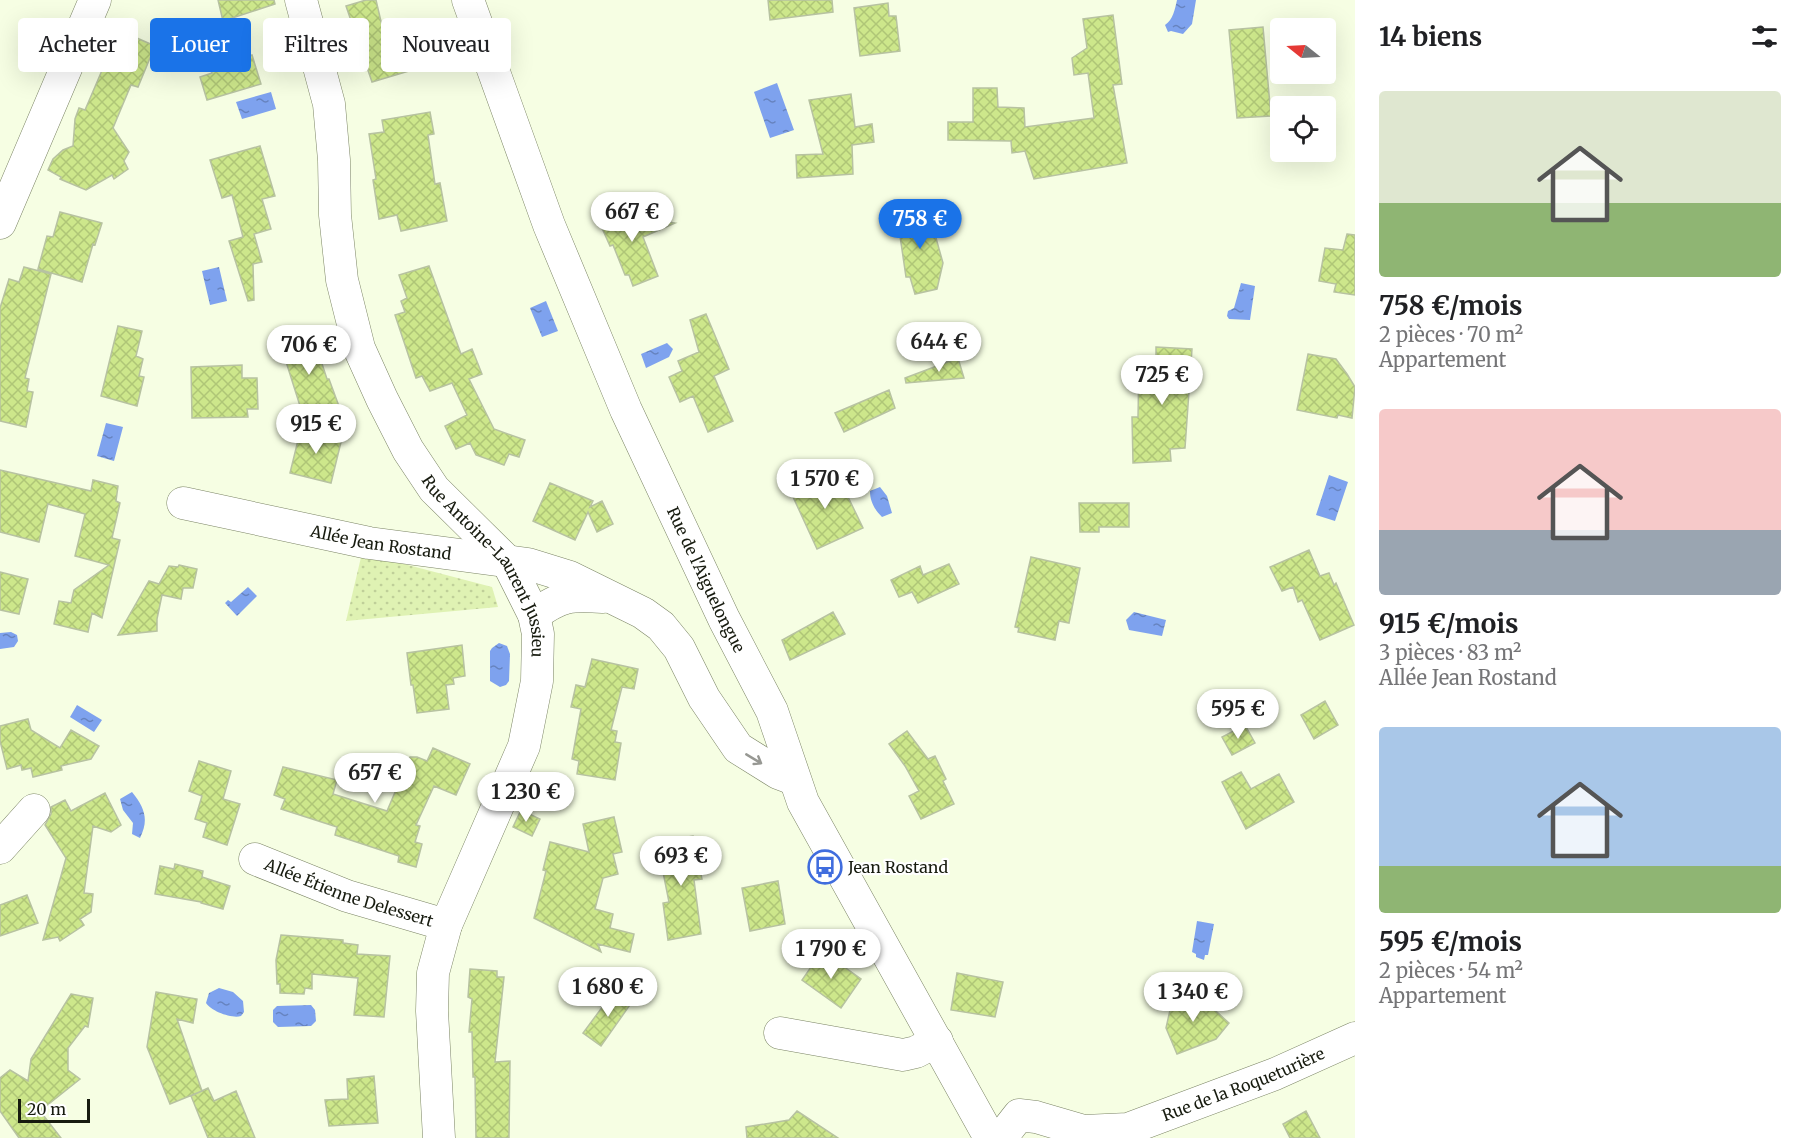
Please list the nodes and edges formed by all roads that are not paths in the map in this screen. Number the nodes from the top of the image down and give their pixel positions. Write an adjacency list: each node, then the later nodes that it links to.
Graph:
1 (95, 0): 4 (street)
2 (301, 0): 6 (street, Rue Antoine-Laurent Jussieu)
3 (468, 0): 10 (street, Rue de l'Aiguelongue)
4 (0, 223)
5 (183, 503): 6 (street, Allée Jean Rostand)
6 (507, 561): 7 (street, Allée Jean Rostand); 8 (street, Rue Antoine-Laurent Jussieu)
7 (612, 597): 8 (street, Allée Jean Rostand); 9 (street, Allée Jean Rostand)
8 (534, 615): 15 (street, Rue Antoine-Laurent Jussieu)
9 (704, 698): 10 (street); 11 (street, Allée Jean Rostand, one-way to 11)
10 (780, 735): 11 (street, Rue de l'Aiguelongue)
11 (794, 779): 18 (street, Rue de l'Aiguelongue)
12 (34, 810): 13 (street)
13 (0, 848)
14 (255, 859): 15 (street, Allée Étienne Delessert)
15 (446, 925): 22 (street, Rue Antoine-Laurent Jussieu)
16 (780, 1034): 18 (street)
17 (1355, 1038): 21 (street, Rue de la Roqueturière)
18 (937, 1041): 19 (street, Rue de l'Aiguelongue)
19 (972, 1104): 20 (street, Rue de la Roqueturière); 23 (street, Rue de l'Aiguelongue)
20 (1010, 1126): 21 (street, Rue de la Roqueturière)
21 (1059, 1131)
22 (439, 1138)
23 (990, 1138)

